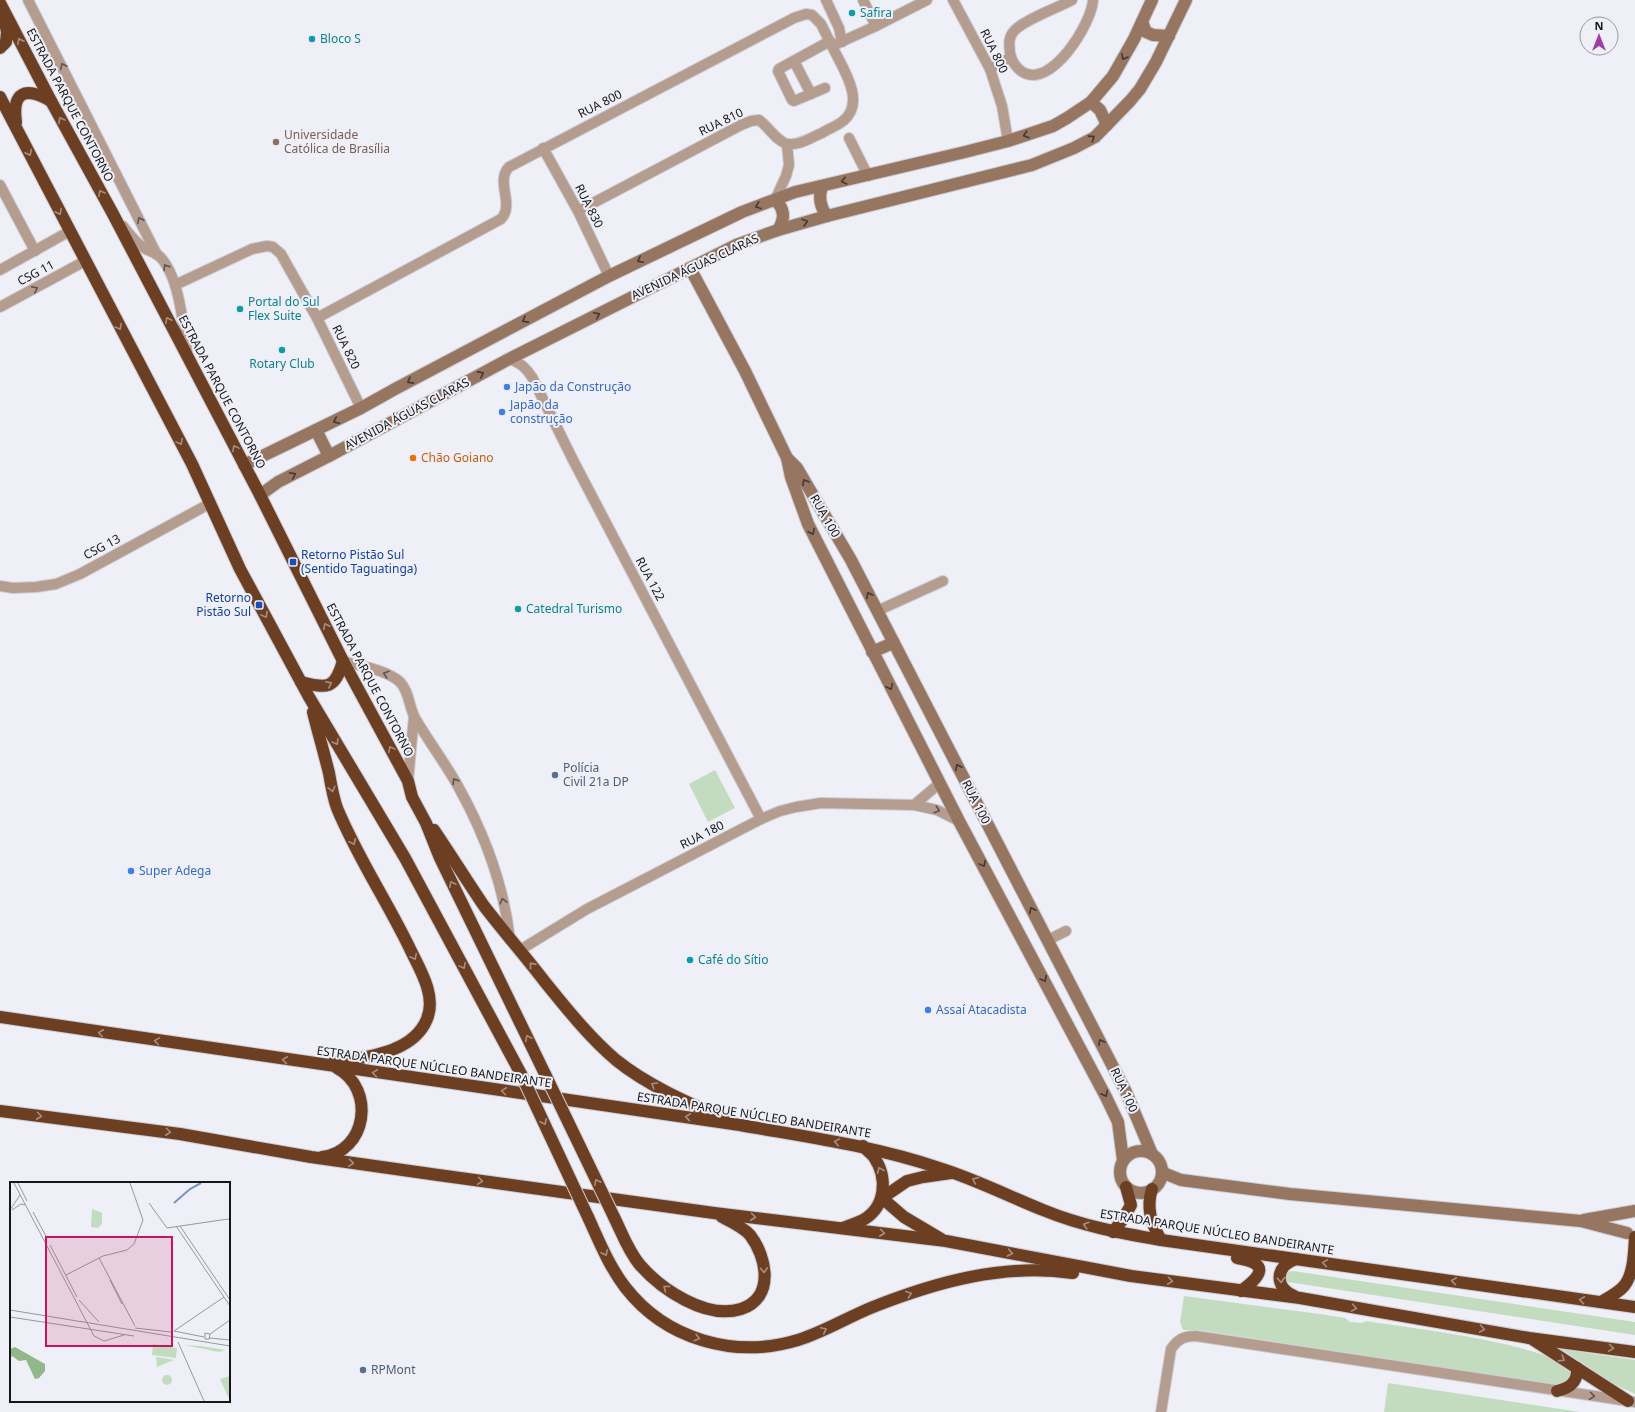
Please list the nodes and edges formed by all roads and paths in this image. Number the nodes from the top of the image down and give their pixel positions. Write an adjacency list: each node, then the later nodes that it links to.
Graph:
1 (28, 0): 40 (street, one-way to 1)
2 (826, 0): 14 (street)
3 (864, 0): 12 (street)
4 (927, 0): 12 (street)
5 (953, 0): 18 (street, RUA 800)
6 (1072, 0): 16 (street)
7 (1093, 0): 16 (street)
8 (1152, 0): 11 (street)
9 (1186, 0): 13 (street, AVENIDA ÁGUAS CLARAS)
10 (1, 4): 15 (highway); 22 (highway, ESTRADA PARQUE CONTORNO, one-way to 10)
11 (1142, 22): 13 (street); 23 (street, one-way to 23)
12 (876, 26): 14 (street)
13 (1169, 36): 24 (street, AVENIDA ÁGUAS CLARAS)
14 (835, 43): 17 (street); 28 (street); 29 (street, RUA 800)
15 (0, 48)
16 (1011, 57): 18 (street)
17 (794, 61): 20 (street); 20 (street)
18 (990, 69): 27 (street, RUA 800)
19 (825, 88): 20 (street)
20 (812, 94)
21 (0, 97): 25 (highway)
22 (51, 101): 25 (highway); 35 (highway, ESTRADA PARQUE CONTORNO, one-way to 22)
23 (1091, 102): 24 (street); 27 (street, one-way to 27)
24 (1107, 124): 36 (street, AVENIDA ÁGUAS CLARAS, one-way to 24)
25 (17, 129): 38 (highway, one-way to 38)
26 (849, 138): 30 (street)
27 (1008, 141): 30 (street)
28 (787, 144): 33 (street); 34 (street, RUA 810)
29 (543, 148): 34 (street, RUA 830); 47 (street, RUA 800)
30 (868, 176): 32 (street, one-way to 32)
31 (0, 185): 39 (street)
32 (822, 186): 33 (street); 36 (street)
33 (775, 200): 37 (street); 44 (street, one-way to 44)
34 (578, 211): 44 (street, RUA 830)
35 (113, 214): 40 (street); 48 (highway, ESTRADA PARQUE CONTORNO, one-way to 35)
36 (827, 216): 37 (street, AVENIDA ÁGUAS CLARAS, one-way to 36)
37 (778, 230): 42 (street, AVENIDA ÁGUAS CLARAS)
38 (70, 231): 39 (street); 41 (highway)
39 (35, 251): 43 (street)
40 (158, 255): 45 (street, one-way to 40)
41 (85, 261): 46 (street, CSG 11, one-way to 41); 56 (highway, one-way to 56)
42 (690, 268): 49 (street, AVENIDA ÁGUAS CLARAS, one-way to 42); 53 (street, RUA 100)
43 (0, 270)
44 (609, 276): 50 (street, one-way to 50)
45 (175, 285): 47 (street, RUA 820); 48 (street)
46 (0, 307)
47 (317, 318): 50 (street, RUA 820)
48 (188, 359): 54 (highway, ESTRADA PARQUE CONTORNO, one-way to 48)
49 (509, 359): 52 (street, AVENIDA ÁGUAS CLARAS, one-way to 49); 70 (street, RUA 122)
50 (361, 408): 51 (street, one-way to 51)
51 (316, 430): 52 (street); 54 (street)
52 (329, 456): 55 (street, AVENIDA ÁGUAS CLARAS, one-way to 52)
53 (788, 458): 59 (street, RUA 100, one-way to 53); 61 (street, RUA 100, one-way to 61)
54 (244, 465): 55 (highway, ESTRADA PARQUE CONTORNO)
55 (260, 495): 62 (highway, ESTRADA PARQUE CONTORNO, one-way to 55)
56 (210, 504): 58 (street, CSG 13); 63 (highway, one-way to 63)
57 (943, 581): 59 (street)
58 (0, 586)
59 (877, 611): 60 (street, RUA 100)
60 (894, 642): 61 (street); 72 (street, RUA 100, one-way to 60)
61 (872, 652): 67 (street, RUA 100, one-way to 67)
62 (343, 661): 63 (highway, one-way to 62); 65 (street, one-way to 62); 66 (highway, ESTRADA PARQUE CONTORNO, one-way to 62)
63 (301, 682): 64 (highway)
64 (309, 697): 79 (highway, one-way to 79); 101 (highway, one-way to 101, bridge)
65 (414, 716): 66 (street); 75 (street, one-way to 65)
66 (408, 781): 68 (highway, ESTRADA PARQUE CONTORNO)
67 (940, 782): 69 (street); 71 (street, RUA 100)
68 (412, 797): 75 (highway); 93 (highway, one-way to 68, bridge)
69 (914, 804): 70 (street, RUA 180); 71 (street, RUA 180, one-way to 71)
70 (761, 819): 77 (street, RUA 180)
71 (959, 821): 73 (street, RUA 100)
72 (995, 839): 73 (street); 76 (street, RUA 100, one-way to 72)
73 (976, 849): 85 (street, RUA 100, one-way to 85)
74 (1066, 931): 76 (street)
75 (510, 940): 77 (highway)
76 (1048, 940): 83 (street, RUA 100, one-way to 76)
77 (520, 950): 81 (highway, one-way to 77)
78 (0, 1017): 79 (highway, ESTRADA PARQUE NÚCLEO BANDEIRANTE, one-way to 78)
79 (329, 1066): 81 (highway, ESTRADA PARQUE NÚCLEO BANDEIRANTE, one-way to 79); 84 (highway)
80 (0, 1111): 84 (highway, one-way to 84)
81 (740, 1125): 82 (highway, ESTRADA PARQUE NÚCLEO BANDEIRANTE, one-way to 81)
82 (863, 1146): 87 (highway, ESTRADA PARQUE NÚCLEO BANDEIRANTE); 91 (highway, one-way to 82)
83 (1152, 1154): 85 (street); 86 (street)
84 (311, 1157): 93 (highway, one-way to 93)
85 (1123, 1160): 89 (street)
86 (1162, 1171): 88 (street); 90 (street)
87 (953, 1172): 91 (highway); 96 (highway, ESTRADA PARQUE NÚCLEO BANDEIRANTE, one-way to 87)
88 (1181, 1180): 90 (street); 94 (street)
89 (1126, 1187): 90 (street); 96 (highway)
90 (1155, 1187): 98 (highway)
91 (882, 1198): 95 (highway); 99 (highway)
92 (1632, 1212): 94 (street); 97 (street)
93 (714, 1213): 95 (highway, one-way to 95)
94 (1581, 1221): 97 (street)
95 (842, 1228): 99 (highway, one-way to 99)
96 (1107, 1231): 98 (highway, ESTRADA PARQUE NÚCLEO BANDEIRANTE); 102 (highway)
97 (1632, 1236): 104 (highway)
98 (1161, 1240): 100 (highway, ESTRADA PARQUE NÚCLEO BANDEIRANTE)
99 (946, 1241): 101 (highway, one-way to 101)
100 (1296, 1259): 103 (highway, one-way to 103); 104 (highway, ESTRADA PARQUE NÚCLEO BANDEIRANTE, one-way to 100)
101 (1131, 1276): 102 (highway, one-way to 102)
102 (1241, 1291): 103 (highway)
103 (1300, 1298): 106 (highway, one-way to 106)
104 (1601, 1302): 105 (highway, ESTRADA PARQUE NÚCLEO BANDEIRANTE)
105 (1635, 1307)
106 (1529, 1338): 107 (highway, one-way to 107); 108 (highway, one-way to 108)
107 (1635, 1352)
108 (1577, 1368): 109 (highway); 110 (highway)
109 (1557, 1391): 110 (street, one-way to 110); 111 (street)
110 (1632, 1401)
111 (1162, 1412)

